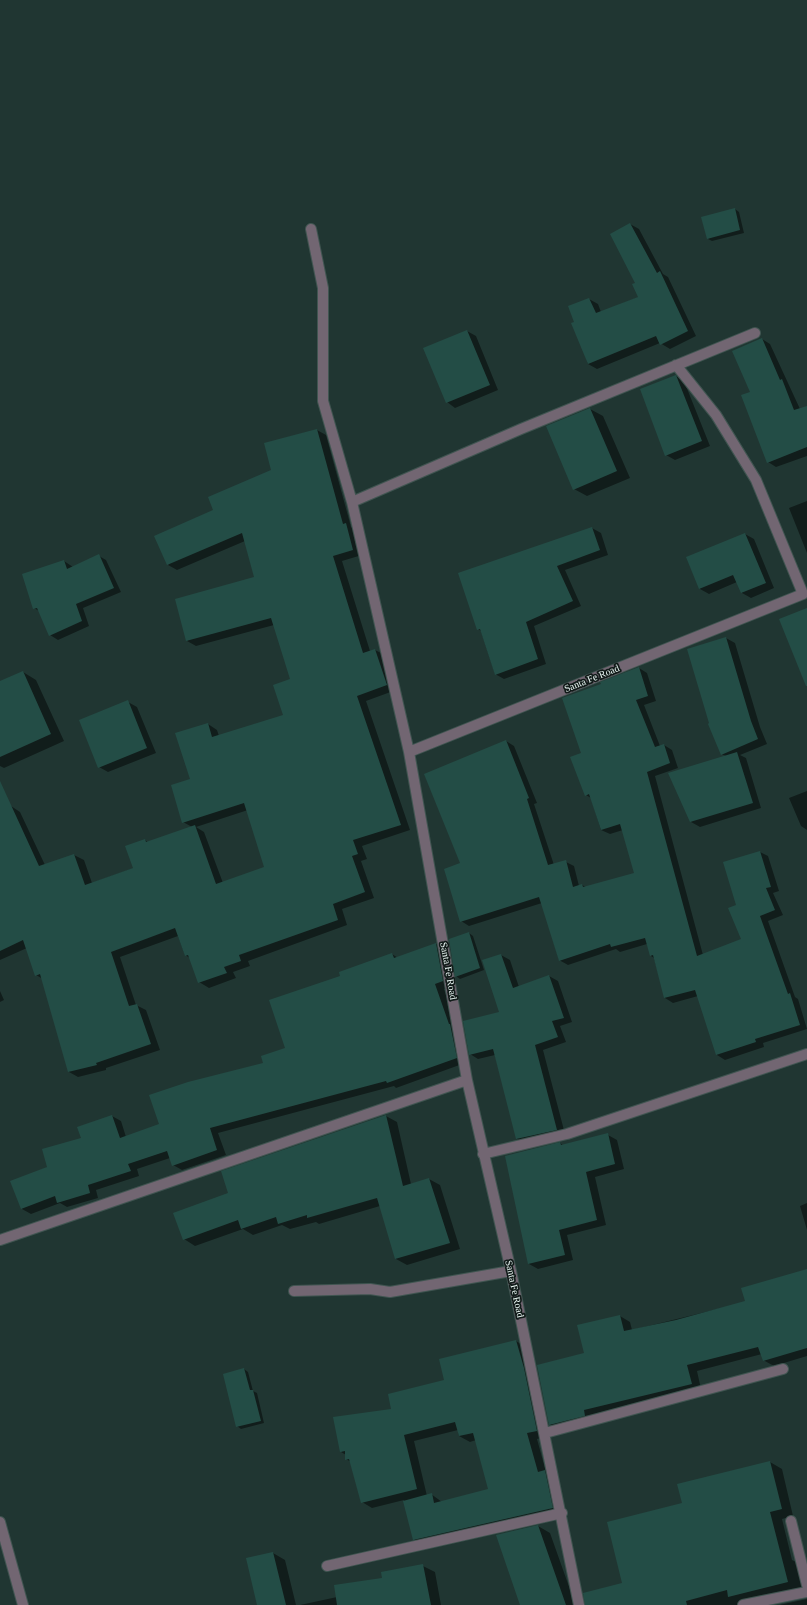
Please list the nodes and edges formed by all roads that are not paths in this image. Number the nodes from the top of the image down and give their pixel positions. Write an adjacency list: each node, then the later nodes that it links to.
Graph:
1 (311, 229): 4 (street)
2 (755, 332): 3 (street)
3 (676, 365): 4 (street); 5 (street, Santa Fe Road)
4 (352, 502): 5 (street)
5 (409, 752): 7 (street, Santa Fe Road)
6 (807, 1054): 8 (street)
7 (467, 1080): 8 (street, Santa Fe Road); 9 (street)
8 (483, 1154): 10 (street, Santa Fe Road)
9 (0, 1240)
10 (511, 1271): 11 (street); 13 (street, Santa Fe Road)
11 (294, 1291)
12 (782, 1369): 13 (street)
13 (545, 1433): 14 (street, Santa Fe Road)
14 (562, 1513): 17 (street); 21 (street, Santa Fe Road)
15 (791, 1520): 18 (street)
16 (0, 1522): 20 (street)
17 (327, 1566)
18 (807, 1584)
19 (807, 1592): 22 (street)
20 (23, 1605)
21 (580, 1605)
22 (743, 1605)

